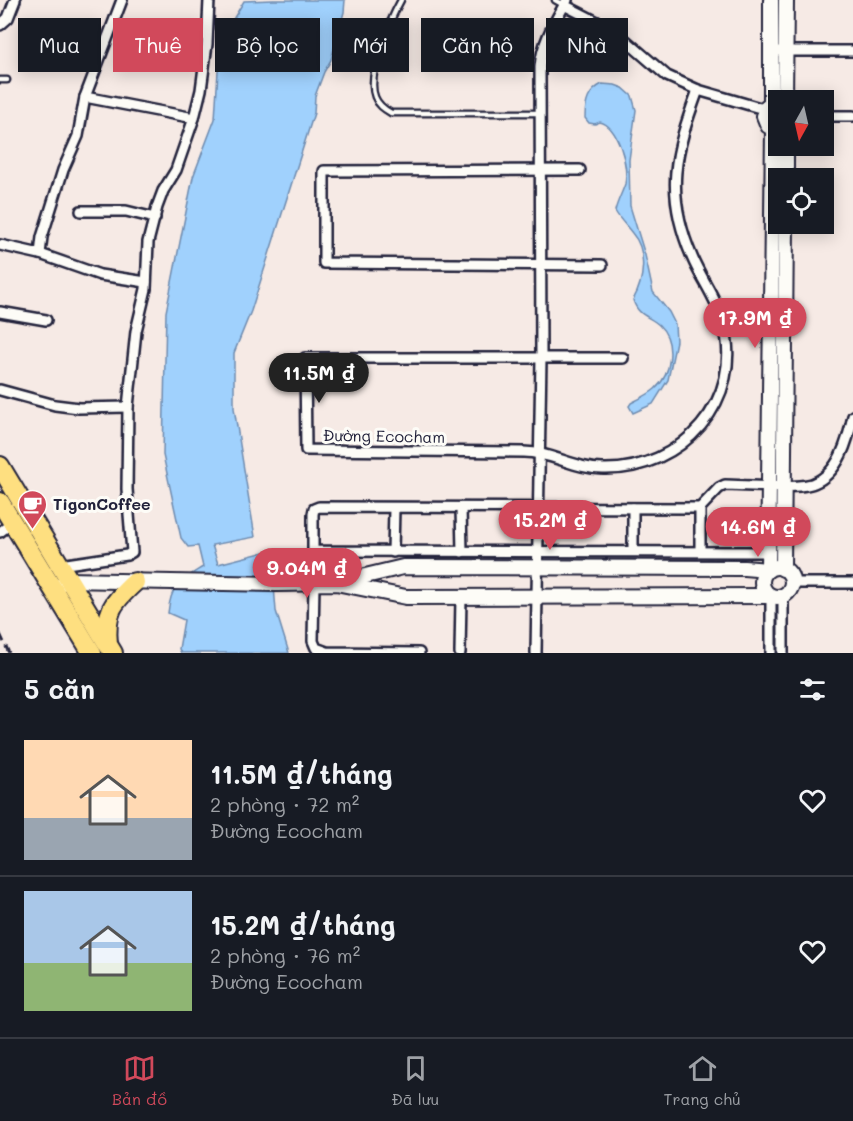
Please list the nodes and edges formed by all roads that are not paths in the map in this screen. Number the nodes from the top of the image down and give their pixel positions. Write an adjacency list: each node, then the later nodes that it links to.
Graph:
1 (15, 0): 8 (street)
2 (122, 0): 17 (street)
3 (209, 0): 23 (street)
4 (401, 0): 20 (lane)
5 (771, 0): 9 (street)
6 (786, 0): 10 (street)
7 (562, 2): 14 (street); 20 (street)
8 (0, 25)
9 (771, 51): 10 (street); 15 (street)
10 (786, 51): 11 (street); 16 (street)
11 (853, 51)
12 (0, 80): 13 (lane)
13 (8, 80)
14 (698, 90): 18 (street); 45 (street, Đường Ecocham)
15 (770, 90)
16 (785, 90)
17 (85, 97): 23 (street); 32 (street)
18 (768, 104)
19 (768, 106): 24 (street)
20 (540, 113): 26 (street)
21 (834, 116): 22 (street)
22 (853, 116)
23 (194, 118): 29 (street)
24 (768, 126)
25 (776, 156): 47 (street)
26 (541, 170): 27 (street); 33 (street); 33 (street)
27 (580, 170)
28 (81, 210): 29 (street)
29 (155, 218): 35 (street)
30 (786, 234): 47 (street)
31 (0, 245): 32 (street)
32 (40, 254): 35 (street)
33 (541, 265): 34 (street); 38 (street)
34 (602, 265)
35 (146, 286): 41 (street)
36 (0, 312): 37 (street)
37 (46, 320)
38 (541, 358): 39 (street, Đường Ecocham); 45 (street); 45 (street, Đường Ecocham)
39 (623, 358)
40 (0, 390): 41 (street)
41 (128, 407): 64 (street)
42 (853, 416): 44 (street)
43 (853, 446): 44 (street)
44 (843, 451): 47 (street)
45 (538, 452): 53 (street)
46 (0, 466): 64 (highway)
47 (776, 486): 52 (street); 60 (street); 62 (street)
48 (0, 502): 54 (highway)
49 (394, 508): 50 (street); 58 (street); 58 (street)
50 (461, 508): 53 (street); 59 (street)
51 (633, 508): 52 (street); 53 (street); 56 (street)
52 (700, 508): 57 (street)
53 (538, 509): 55 (street)
54 (6, 528): 64 (highway)
55 (537, 551): 56 (street); 59 (street); 61 (street)
56 (633, 551): 57 (street)
57 (700, 551): 60 (street)
58 (393, 552): 59 (street)
59 (462, 552)
60 (769, 552): 63 (street)
61 (537, 567): 63 (street); 67 (street); 72 (street)
62 (783, 569): 63 (street); 68 (street)
63 (768, 570): 70 (street)
64 (60, 578): 65 (street); 73 (highway)
65 (144, 582): 66 (street); 73 (highway)
66 (314, 583): 67 (street); 74 (street)
67 (336, 583): 71 (street)
68 (792, 583): 69 (street); 70 (street)
69 (853, 583)
70 (777, 596): 72 (street); 77 (street); 78 (street)
71 (461, 597): 72 (street); 75 (street)
72 (537, 597): 76 (street)
73 (104, 650)
74 (418, 653)
75 (460, 653)
76 (536, 653)
77 (771, 653)
78 (783, 653)

